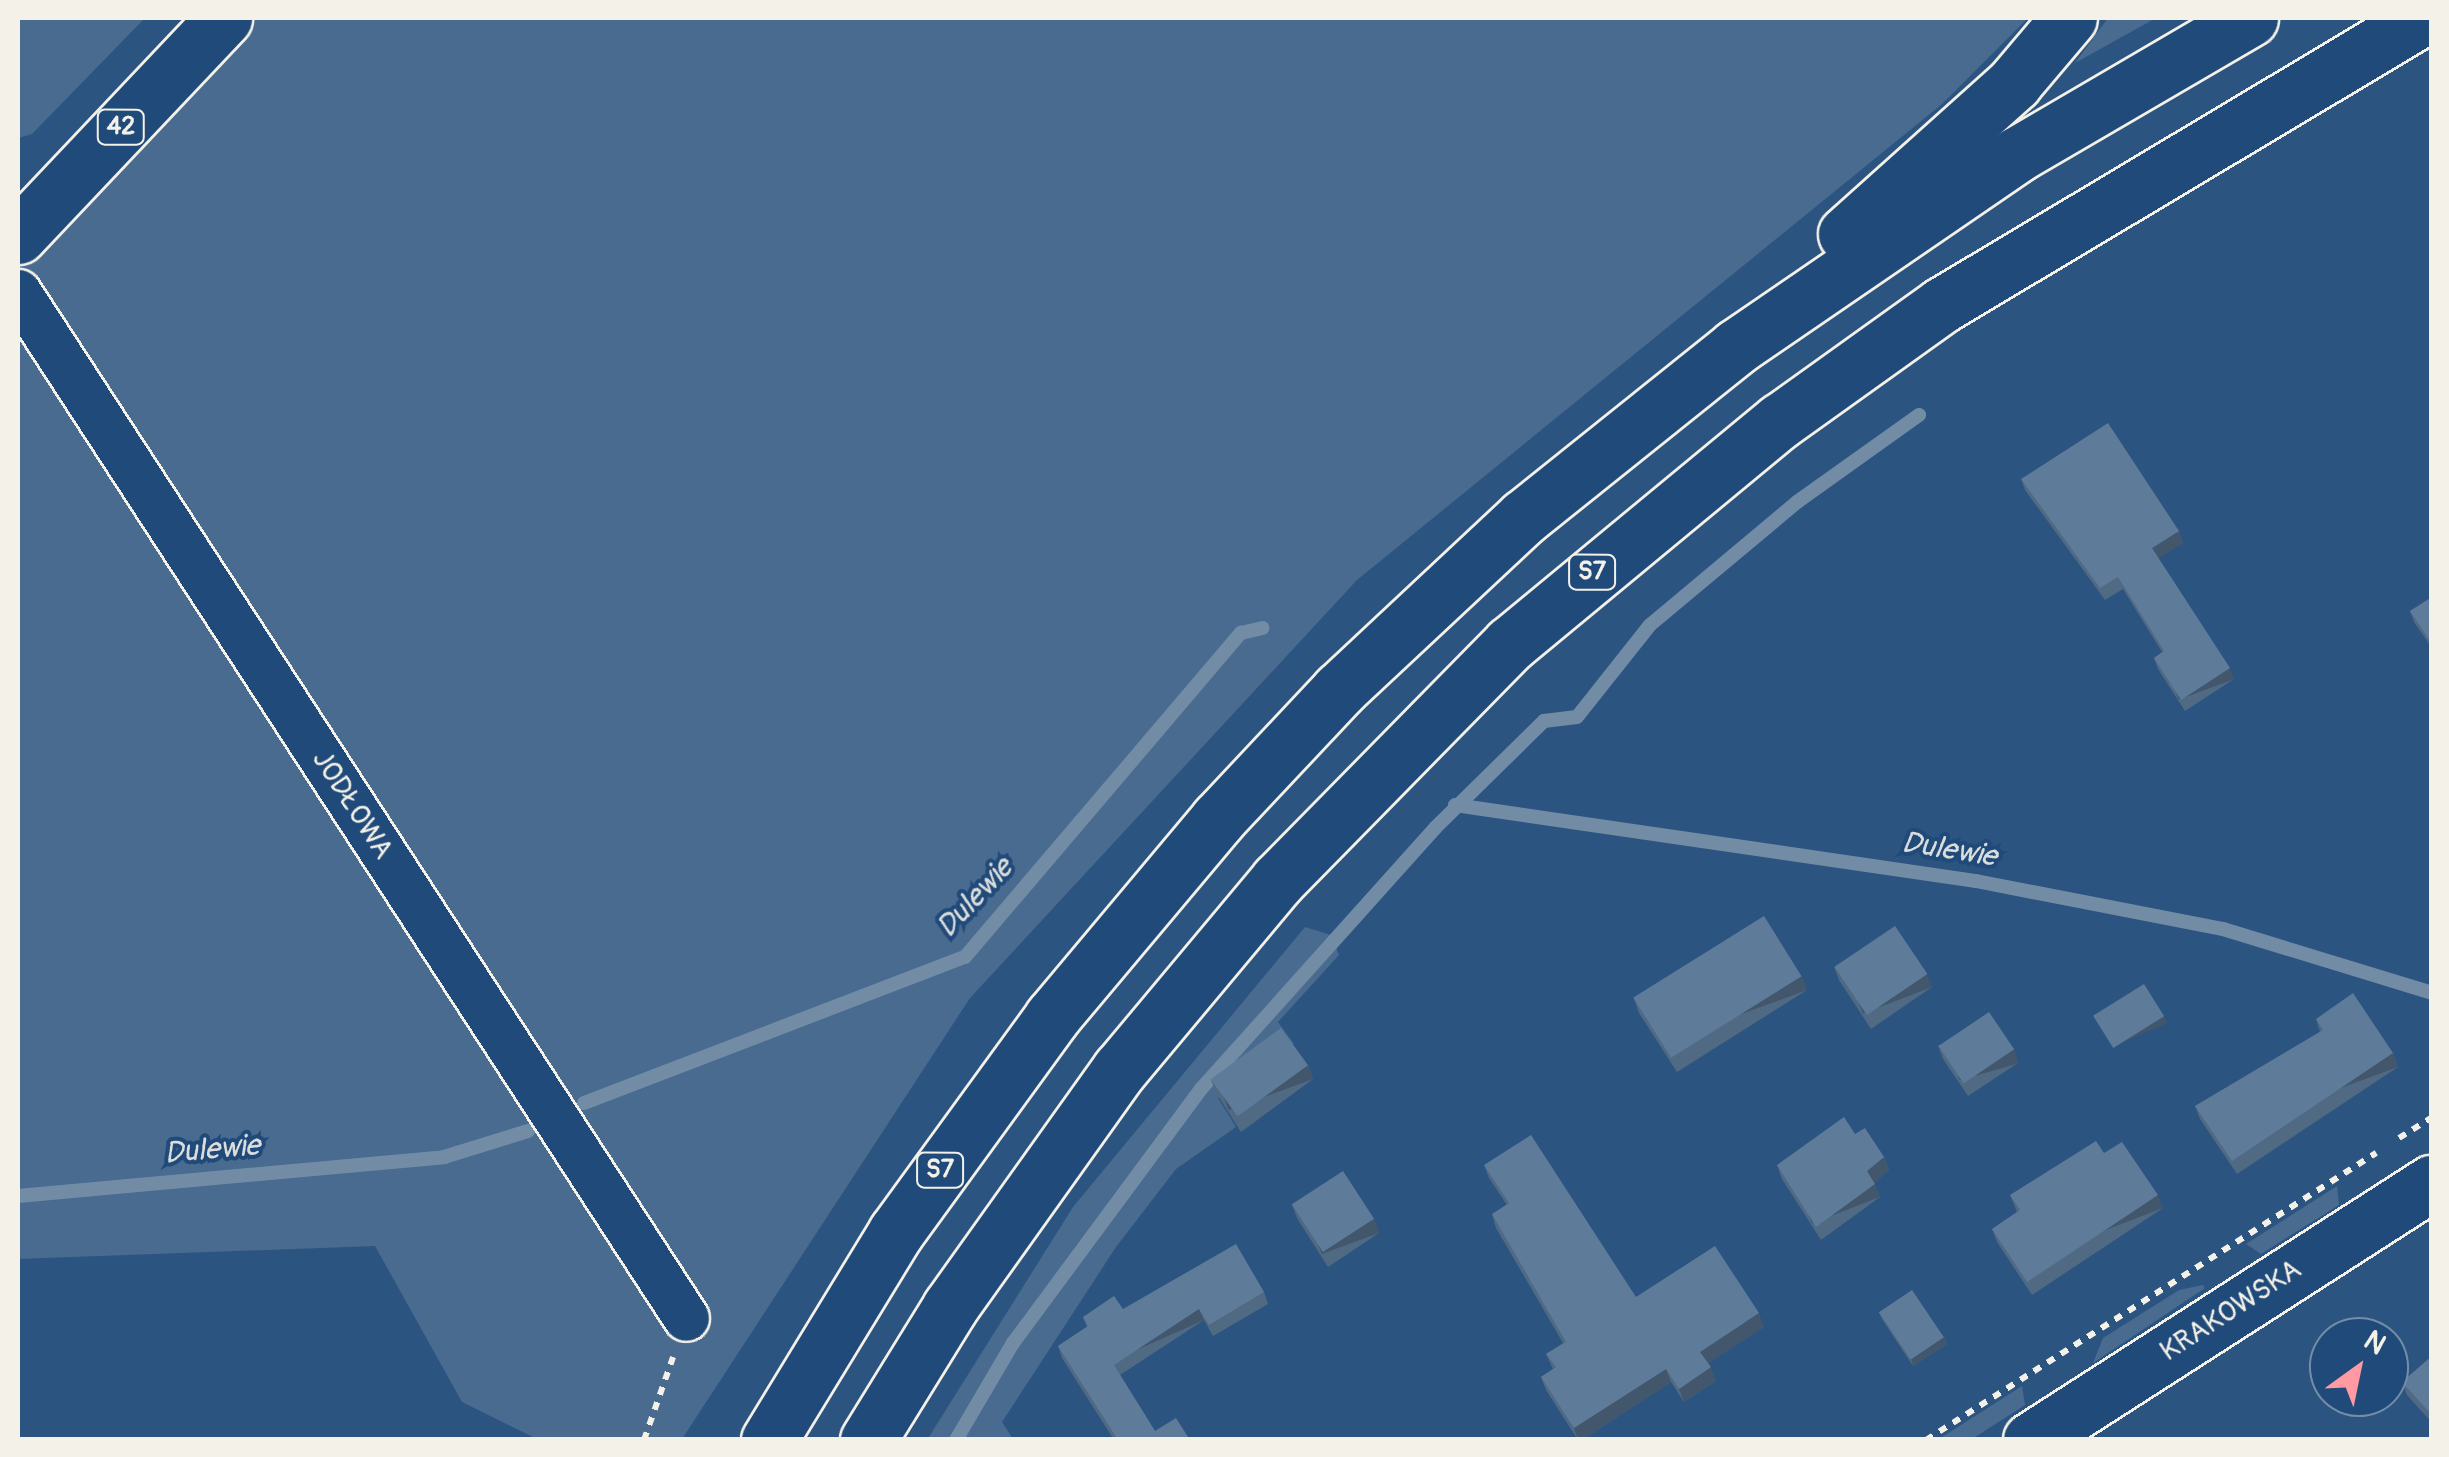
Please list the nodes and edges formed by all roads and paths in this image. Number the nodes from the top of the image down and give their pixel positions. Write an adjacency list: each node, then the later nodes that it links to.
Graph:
1 (224, 18): 5 (main road, 42)
2 (2069, 18): 7 (main road)
3 (2250, 18): 7 (main road, S7)
4 (2422, 18): 13 (main road, S7)
5 (18, 236)
6 (18, 292): 10 (street, JODŁOWA)
7 (1736, 347): 12 (main road, S7)
8 (2432, 1117): 14 (path)
9 (2432, 1184): 15 (main road, KRAKOWSKA)
10 (686, 1318): 11 (path)
11 (644, 1440)
12 (769, 1440)
13 (868, 1440)
14 (1926, 1440)
15 (2031, 1440)

